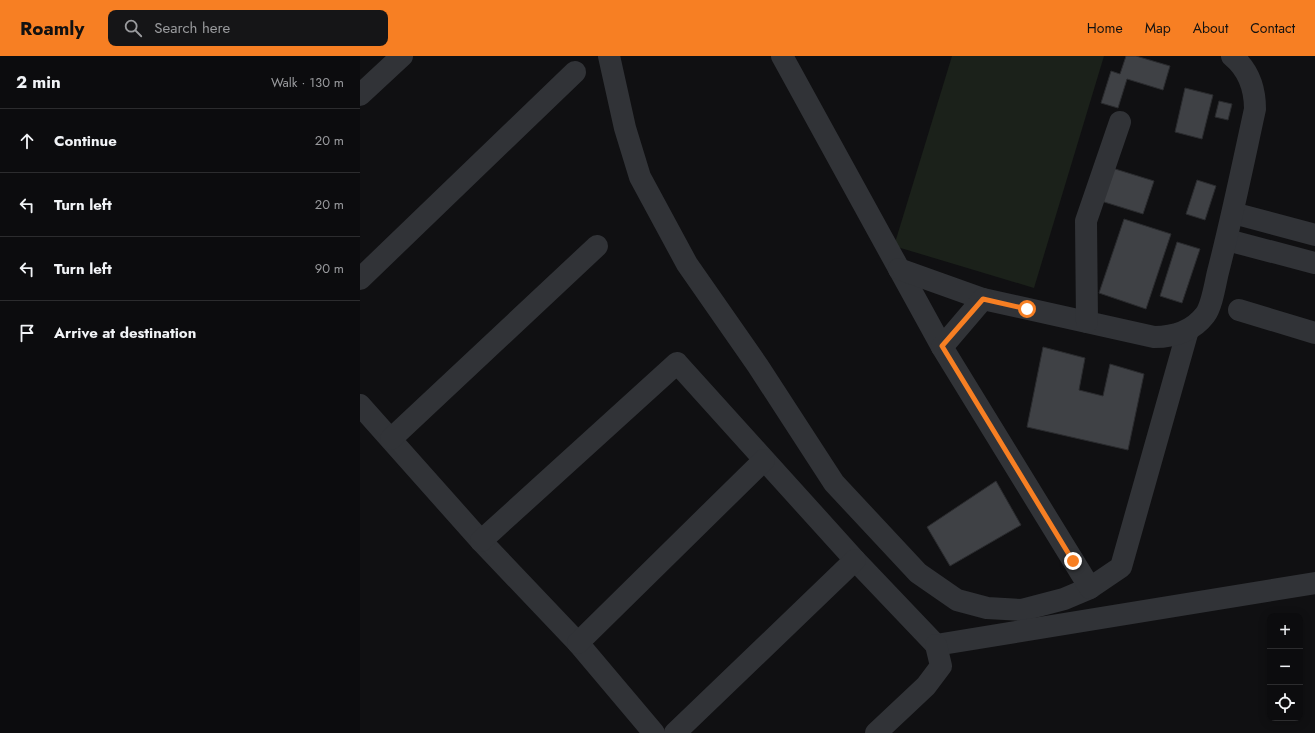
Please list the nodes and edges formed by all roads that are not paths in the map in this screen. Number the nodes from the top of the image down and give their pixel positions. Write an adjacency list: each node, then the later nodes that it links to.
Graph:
1 (402, 56): 6 (street)
2 (609, 56): 27 (street)
3 (782, 56): 13 (street)
4 (1232, 56): 8 (street)
5 (575, 72): 14 (street)
6 (360, 95)
7 (1120, 122): 17 (street)
8 (1233, 213): 9 (street); 10 (street)
9 (1315, 235)
10 (1227, 240): 12 (street); 18 (street)
11 (597, 246): 22 (street)
12 (1315, 264)
13 (899, 269): 15 (street); 20 (street)
14 (360, 279)
15 (983, 299): 17 (street); 20 (street)
16 (1239, 310): 19 (street)
17 (1087, 322): 18 (street)
18 (1188, 330): 27 (street)
19 (1315, 333)
20 (942, 346): 27 (street)
21 (360, 405): 22 (street)
22 (391, 439): 24 (street)
23 (764, 460): 24 (street); 25 (street); 28 (street)
24 (481, 541): 28 (street)
25 (855, 560): 29 (street); 31 (street)
26 (1315, 583): 29 (street)
27 (1090, 588)
28 (578, 643): 30 (street)
29 (936, 645): 32 (street)
30 (654, 733)
31 (675, 733)
32 (876, 733)

